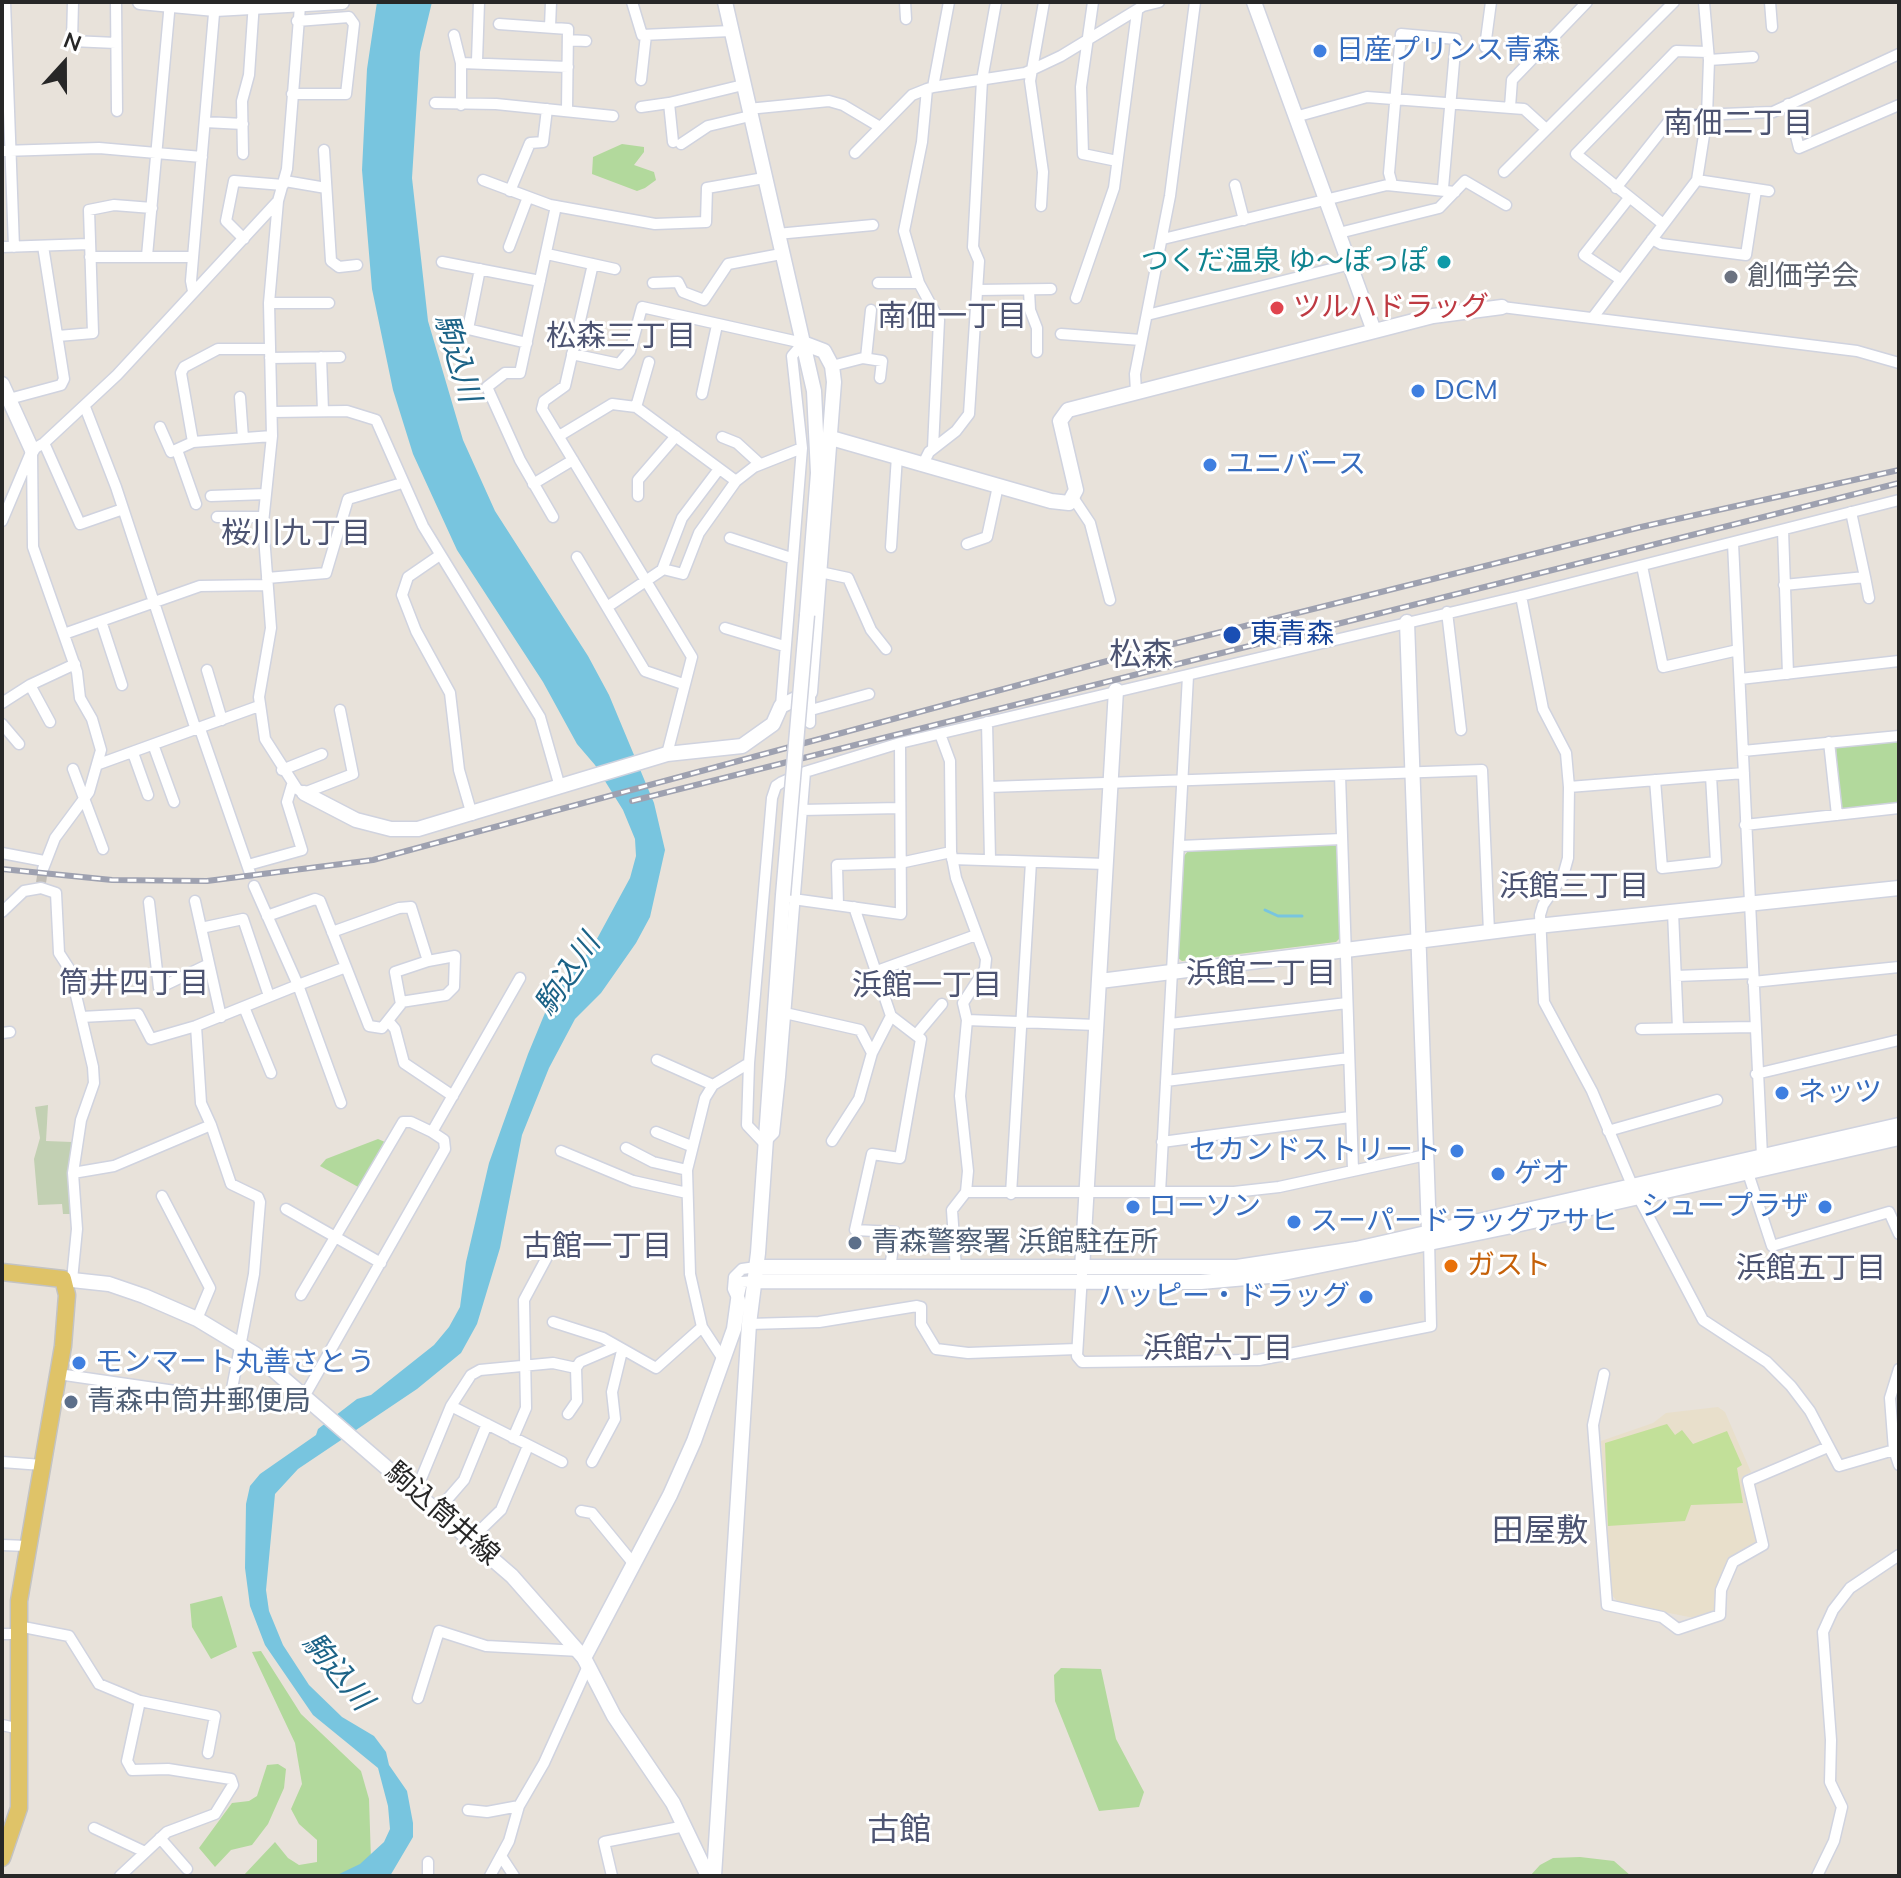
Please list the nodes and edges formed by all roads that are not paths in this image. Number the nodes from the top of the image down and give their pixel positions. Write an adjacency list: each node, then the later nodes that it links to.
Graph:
1 (5, 2): 35 (street)
2 (73, 2): 39 (street)
3 (116, 2): 39 (street)
4 (140, 2): 23 (street)
5 (342, 2): 27 (street)
6 (479, 2): 44 (street)
7 (551, 2): 30 (street)
8 (632, 2): 34 (street)
9 (725, 2): 32 (street)
10 (905, 2): 28 (street)
11 (949, 2): 51 (street)
12 (996, 2): 49 (street)
13 (1044, 2): 47 (street)
14 (1093, 2): 37 (street)
15 (1159, 2): 26 (street)
16 (1195, 2): 107 (street)
17 (1254, 2): 68 (street)
18 (1491, 2): 40 (street)
19 (1587, 2): 61 (street)
20 (1674, 2): 72 (street)
21 (1704, 2): 42 (street)
22 (1770, 2): 31 (street)
23 (170, 4): 24 (street); 75 (street)
24 (215, 5): 25 (street); 69 (street)
25 (254, 5): 27 (street); 70 (street)
26 (1142, 5): 37 (street); 79 (street)
27 (300, 10): 52 (street); 52 (street)
28 (906, 19)
29 (499, 24): 30 (street)
30 (550, 27): 36 (street)
31 (1772, 27)
32 (731, 31): 34 (street); 50 (street)
33 (454, 35): 45 (street)
34 (646, 35): 48 (street)
35 (4, 36): 74 (street)
36 (568, 40): 38 (street); 46 (street)
37 (1088, 40): 47 (street); 79 (street)
38 (586, 41)
39 (116, 43): 64 (street)
40 (1485, 47)
41 (1899, 54): 57 (street)
42 (1708, 56): 43 (street); 67 (street); 88 (street)
43 (1753, 57)
44 (477, 61): 45 (street); 46 (street)
45 (461, 63): 58 (street)
46 (568, 67): 63 (street)
47 (1031, 71): 49 (street); 99 (street)
48 (641, 80)
49 (982, 80): 51 (street); 131 (street)
50 (743, 85): 55 (street); 65 (street)
51 (930, 88): 71 (street); 129 (street)
52 (292, 94): 84 (street)
53 (1395, 99): 56 (street); 56 (street); 68 (street); 85 (street)
54 (435, 103): 58 (street)
55 (669, 103): 60 (street); 65 (street)
56 (1451, 103): 61 (street); 89 (street)
57 (1788, 104): 59 (street); 67 (street)
58 (461, 105): 62 (street)
59 (1899, 105)
60 (641, 107)
61 (1510, 107): 72 (street)
62 (547, 109): 63 (street); 91 (street)
63 (567, 110): 66 (street)
64 (117, 111)
65 (749, 112): 71 (street); 81 (street)
66 (613, 116)
67 (1707, 116): 83 (street); 88 (street)
68 (1295, 117): 95 (street)
69 (205, 122): 70 (street); 78 (street)
70 (243, 124): 77 (street)
71 (880, 127): 76 (street)
72 (1546, 129): 80 (street)
73 (324, 150): 87 (street)
74 (6, 151): 75 (street); 112 (street)
75 (157, 153): 78 (street); 100 (street)
76 (855, 153)
77 (243, 154)
78 (202, 157): 118 (street)
79 (1117, 161): 134 (street)
80 (1504, 172)
81 (764, 178): 98 (street); 105 (street)
82 (483, 180): 91 (street)
83 (1697, 180): 90 (street); 102 (street)
84 (284, 183): 87 (street); 96 (street); 106 (street)
85 (1392, 184): 89 (street); 95 (street)
86 (1235, 185): 101 (street)
87 (326, 188): 122 (street)
88 (1616, 188): 94 (street)
89 (1449, 190): 97 (street); 104 (street)
90 (1756, 190): 92 (street); 108 (street)
91 (510, 191): 93 (street)
92 (1769, 191)
93 (528, 197): 98 (street); 113 (street)
94 (1629, 198): 102 (street); 125 (street)
95 (1327, 200): 101 (street); 104 (street)
96 (278, 201): 106 (street); 135 (street)
97 (1506, 205)
98 (556, 206): 114 (street)
99 (1041, 206)
100 (152, 208): 109 (street); 116 (street)
101 (1244, 220): 107 (street)
102 (1663, 224): 108 (street)
103 (873, 225): 105 (street)
104 (1339, 233): 121 (street)
105 (777, 234): 115 (street)
106 (244, 239): 133 (street)
107 (1163, 239): 139 (street)
108 (1652, 239): 125 (street)
109 (89, 244): 110 (street); 117 (street)
110 (43, 246): 112 (street); 144 (street)
111 (2, 247): 112 (street)
112 (14, 247)
113 (509, 247)
114 (547, 254): 120 (street); 126 (street)
115 (781, 254): 127 (street); 147 (street)
116 (147, 256): 117 (street); 118 (street)
117 (90, 257): 144 (street)
118 (193, 257): 133 (street)
119 (442, 262): 123 (street)
120 (593, 264): 124 (street); 150 (street)
121 (1351, 264): 139 (street); 142 (street)
122 (357, 265)
123 (480, 269): 126 (street); 146 (street)
124 (615, 269)
125 (1620, 279): 140 (street)
126 (540, 281): 146 (street)
127 (653, 283)
128 (878, 283): 129 (street)
129 (919, 283): 177 (street)
130 (1051, 289): 132 (street)
131 (977, 290): 132 (street); 177 (street)
132 (1029, 290): 148 (street)
133 (193, 291): 163 (street)
134 (1076, 298)
135 (269, 303): 136 (street); 149 (street)
136 (329, 303)
137 (1502, 307): 140 (street); 142 (street)
138 (871, 310): 153 (street)
139 (1147, 315): 145 (street)
140 (1594, 316): 155 (street)
141 (717, 325): 147 (street); 150 (street); 160 (street)
142 (1374, 331): 159 (street)
143 (1061, 334): 145 (street)
144 (58, 336): 162 (street)
145 (1141, 340): 159 (street)
146 (527, 343): 186 (street)
147 (803, 343): 156 (street); 176 (street); 297 (street, bridge)
148 (1037, 352)
149 (270, 354): 151 (street); 166 (street); 174 (street)
150 (572, 354): 169 (street)
151 (321, 357): 152 (street); 165 (street)
152 (340, 357)
153 (866, 358): 156 (street); 157 (street)
154 (649, 362): 164 (street)
155 (1899, 363)
156 (832, 366): 173 (street)
157 (880, 378)
158 (2, 384): 162 (street)
159 (1136, 392): 191 (street)
160 (702, 394)
161 (240, 397): 172 (street)
162 (9, 399): 175 (street)
163 (85, 407): 175 (street); 194 (street)
164 (636, 407): 169 (street); 170 (street)
165 (323, 411): 166 (street); 185 (street)
166 (272, 412): 168 (street)
167 (160, 427): 178 (street)
168 (272, 436): 172 (street); 188 (street)
169 (559, 436): 180 (street)
170 (676, 436): 183 (street); 190 (street)
171 (722, 437): 181 (street)
172 (243, 438): 174 (street)
173 (831, 438): 179 (street); 210 (street)
174 (193, 442): 178 (street)
175 (38, 446): 194 (street); 199 (street); 224 (street)
176 (802, 448): 181 (street); 207 (street)
177 (933, 448): 182 (street)
178 (177, 450): 193 (street)
179 (897, 456): 182 (street); 204 (street)
180 (573, 460): 186 (street); 213 (street)
181 (760, 464): 184 (street)
182 (923, 464): 187 (street)
183 (719, 469): 184 (street); 209 (street)
184 (736, 481): 209 (street)
185 (402, 483): 205 (street); 212 (street)
186 (533, 484): 198 (street)
187 (998, 486): 191 (street); 203 (street)
188 (266, 494): 189 (street); 197 (street)
189 (211, 496)
190 (638, 496)
191 (1074, 499): 217 (street)
192 (1899, 500): 195 (street)
193 (196, 504)
194 (123, 509): 218 (street)
195 (1851, 512): 200 (street); 211 (street)
196 (217, 517): 197 (street)
197 (263, 517): 212 (street)
198 (553, 517)
199 (2, 521)
200 (1783, 530): 202 (street); 214 (street)
201 (730, 538): 207 (street)
202 (1733, 543): 208 (street); 227 (street)
203 (967, 544)
204 (891, 547)
205 (440, 555): 273 (street); 283 (street)
206 (577, 557): 219 (street)
207 (791, 558): 225 (street)
208 (1642, 566): 215 (street); 227 (street)
209 (663, 569): 213 (street)
210 (820, 572): 226 (street); 238 (street)
211 (1865, 577): 214 (street); 216 (street)
212 (267, 582): 218 (street); 241 (street)
213 (647, 582): 219 (street); 234 (street)
214 (1784, 585): 231 (street)
215 (1521, 596): 220 (street); 275 (street)
216 (1869, 598)
217 (1110, 600)
218 (152, 602): 221 (street); 250 (street)
219 (607, 607): 234 (street)
220 (1447, 612): 222 (street); 251 (street)
221 (101, 621): 224 (street); 236 (street)
222 (1407, 622): 232 (street); 266 (street)
223 (725, 628): 225 (street)
224 (64, 634): 229 (street)
225 (784, 646): 242 (street)
226 (886, 649)
227 (1738, 650): 233 (street)
228 (1899, 661): 231 (street)
229 (75, 664): 235 (street); 262 (street)
230 (207, 670): 245 (street)
231 (1788, 674): 233 (street)
232 (1188, 676): 237 (street); 270 (street)
233 (1740, 679): 258 (street)
234 (683, 684): 261 (street)
235 (30, 685): 240 (street); 246 (street)
236 (122, 685)
237 (1116, 690): 247 (street); 272 (street)
238 (810, 692): 242 (street); 244 (street)
239 (869, 694): 244 (street)
240 (2, 703)
241 (259, 706): 245 (street); 264 (street)
242 (781, 706): 261 (street)
243 (340, 710): 276 (street)
244 (811, 710): 248 (street)
245 (222, 720): 250 (street)
246 (50, 722)
247 (987, 722): 252 (street); 274 (street)
248 (810, 723)
249 (2, 724): 256 (street)
250 (198, 730): 257 (street); 276 (street)
251 (1461, 730)
252 (940, 734): 255 (street); 290 (street)
253 (1899, 736): 254 (street)
254 (1829, 742): 258 (street); 284 (street)
255 (900, 743): 265 (street); 280 (street)
256 (19, 744)
257 (154, 747): 259 (street); 279 (street)
258 (1743, 751): 267 (street)
259 (133, 753): 262 (street); 277 (street)
260 (322, 754): 264 (street)
261 (667, 754): 273 (street)
262 (99, 764): 278 (street)
263 (73, 769): 278 (street)
264 (282, 770): 276 (street)
265 (805, 772): 282 (street); 347 (street)
266 (1412, 772): 268 (street); 309 (street); 311 (street)
267 (1744, 773): 269 (street); 285 (street)
268 (1340, 775): 270 (street); 286 (street)
269 (1711, 776): 271 (street); 271 (street)
270 (1183, 780): 272 (street); 287 (street)
271 (1655, 780): 275 (street)
272 (1111, 784): 274 (street); 294 (street)
273 (560, 787): 283 (street)
274 (989, 787): 291 (street)
275 (1569, 787): 306 (street)
276 (298, 789): 283 (street)
277 (148, 795)
278 (84, 800): 288 (street); 289 (street)
279 (174, 802)
280 (900, 808): 282 (street); 293 (street)
281 (1899, 808): 284 (street)
282 (801, 810): 297 (street)
283 (472, 815)
284 (1837, 815): 285 (street)
285 (1745, 825): 300 (street)
286 (1342, 839): 287 (street); 312 (street)
287 (1180, 846): 318 (street)
288 (103, 849)
289 (2, 853)
290 (952, 856): 291 (street); 293 (street); 310 (street)
291 (990, 859): 292 (street)
292 (1031, 862): 294 (street); 335 (street)
293 (900, 863): 301 (street); 302 (street)
294 (1106, 864): 322 (street)
295 (254, 886): 305 (street)
296 (1899, 888): 300 (street)
297 (788, 897): 301 (street); 329 (street); 364 (street)
298 (195, 901): 307 (street)
299 (149, 902): 314 (street)
300 (1749, 904): 304 (street); 320 (street)
301 (838, 905): 302 (street)
302 (854, 907): 317 (street)
303 (2, 912): 331 (street)
304 (1673, 912): 306 (street); 319 (street)
305 (267, 916): 308 (street); 323 (street)
306 (1541, 926): 309 (street); 358 (street)
307 (201, 928): 314 (street); 324 (street)
308 (332, 932): 313 (street); 315 (street)
309 (1489, 932): 311 (street)
310 (976, 935): 317 (street); 333 (street)
311 (1419, 941): 312 (street); 368 (street)
312 (1345, 951): 318 (street); 326 (street)
313 (428, 961): 325 (street); 325 (street)
314 (209, 964): 332 (street)
315 (346, 967): 323 (street); 334 (street)
316 (1899, 967): 320 (street)
317 (877, 971): 330 (street)
318 (1173, 973): 322 (street); 336 (street)
319 (1676, 976): 320 (street); 340 (street)
320 (1753, 977): 339 (street)
321 (520, 978): 352 (street)
322 (1100, 981): 337 (street)
323 (298, 985): 324 (street); 354 (street)
324 (269, 996): 328 (street)
325 (401, 1002): 334 (street)
326 (1347, 1003): 336 (street); 345 (street)
327 (942, 1004): 342 (street)
328 (244, 1007): 332 (street); 348 (street)
329 (785, 1013): 344 (street); 364 (street)
330 (891, 1016): 342 (street); 344 (street)
331 (81, 1017): 338 (street); 372 (street)
332 (221, 1017): 338 (street)
333 (967, 1020): 335 (street); 375 (street)
334 (389, 1022): 352 (street)
335 (1021, 1022): 337 (street); 379 (street)
336 (1170, 1024): 350 (street)
337 (1096, 1025): 377 (street)
338 (196, 1026): 356 (street)
339 (1754, 1027): 340 (street); 349 (street)
340 (1678, 1028): 341 (street)
341 (1641, 1029)
342 (916, 1035): 387 (street)
343 (1899, 1040): 349 (street)
344 (872, 1053): 362 (street)
345 (1349, 1058): 350 (street); 355 (street)
346 (657, 1060): 351 (street)
347 (749, 1063): 351 (street); 364 (street)
348 (271, 1073)
349 (1756, 1074): 369 (street)
350 (1166, 1081): 363 (street)
351 (713, 1085): 365 (street)
352 (453, 1096): 359 (street)
353 (1717, 1100): 358 (street)
354 (341, 1103)
355 (1350, 1117): 363 (street); 371 (street)
356 (211, 1125): 372 (street); 399 (street)
357 (1899, 1125): 369 (street)
358 (1608, 1131): 374 (street)
359 (432, 1132): 383 (street); 386 (street)
360 (656, 1132): 365 (street)
361 (1899, 1138): 373 (street)
362 (832, 1141)
363 (1162, 1142): 378 (street)
364 (764, 1143): 390 (street)
365 (691, 1146): 370 (street)
366 (626, 1148): 370 (street)
367 (561, 1151): 376 (street)
368 (1426, 1155): 371 (street); 384 (street)
369 (1762, 1156): 374 (street)
370 (687, 1170): 376 (street)
371 (1353, 1170): 378 (street)
372 (73, 1173): 392 (street)
373 (1748, 1173): 374 (street); 382 (street)
374 (1635, 1191): 384 (street); 414 (street)
375 (966, 1192): 379 (street); 388 (street)
376 (687, 1193): 398 (street)
377 (1086, 1193): 378 (street); 379 (street); 391 (street)
378 (1160, 1193)
379 (1011, 1194)
380 (162, 1196): 395 (street)
381 (286, 1209): 383 (street)
382 (1899, 1234)
383 (337, 1237): 386 (street); 393 (street)
384 (1429, 1238): 391 (street); 401 (street)
385 (546, 1259): 403 (street)
386 (381, 1263): 408 (street)
387 (890, 1269): 388 (street); 390 (street)
388 (956, 1269): 391 (street)
389 (2, 1272): 392 (main road)
390 (755, 1274): 391 (street); 394 (street); 397 (street)
391 (1082, 1275): 401 (street)
392 (68, 1279): 395 (street, 駒込筒井線); 406 (main road)
393 (301, 1295)
394 (738, 1300): 402 (street)
395 (197, 1319): 399 (street, 駒込筒井線)
396 (553, 1322): 400 (street)
397 (749, 1324): 401 (street); 452 (street)
398 (702, 1327): 400 (street); 402 (street)
399 (240, 1344): 406 (street); 408 (street, 駒込筒井線)
400 (619, 1349): 404 (street); 418 (street)
401 (1077, 1349)
402 (723, 1359): 428 (street)
403 (526, 1366): 404 (street); 409 (street); 412 (street)
404 (576, 1368): 410 (street)
405 (1899, 1369): 415 (street)
406 (58, 1374): 419 (main road)
407 (1604, 1374): 414 (street)
408 (305, 1395): 421 (street, 駒込筒井線)
409 (451, 1406): 411 (street); 421 (street)
410 (568, 1414)
411 (487, 1424): 412 (street); 422 (street)
412 (513, 1438): 413 (street)
413 (528, 1446): 417 (street); 424 (street)
414 (1828, 1447): 415 (street)
415 (1894, 1450): 420 (street)
416 (2, 1462): 419 (street)
417 (562, 1462)
418 (592, 1462)
419 (42, 1465): 426 (main road)
420 (1899, 1465)
421 (416, 1491): 422 (street, 駒込筒井線)
422 (438, 1510): 424 (street, 駒込筒井線)
423 (581, 1511): 428 (street)
424 (471, 1539): 430 (street, 駒込筒井線)
425 (2, 1545): 426 (street)
426 (27, 1546): 429 (main road)
427 (1899, 1555): 453 (street)
428 (633, 1563): 430 (street)
429 (13, 1631): 432 (street); 434 (main road)
430 (584, 1658): 431 (street); 436 (street); 438 (street, 駒込筒井線)
431 (418, 1698)
432 (140, 1701): 435 (street); 440 (street)
433 (2, 1725): 434 (street)
434 (20, 1729): 443 (main road)
435 (208, 1753)
436 (519, 1806): 437 (street); 442 (street)
437 (468, 1810)
438 (685, 1826): 450 (street); 451 (street, 駒込筒井線)
439 (94, 1828): 441 (street)
440 (160, 1838): 441 (street); 445 (street)
441 (145, 1852): 446 (street)
442 (501, 1856): 448 (street); 449 (street)
443 (2, 1858)
444 (428, 1862): 447 (street)
445 (187, 1869)
446 (120, 1876)
447 (428, 1876)
448 (490, 1876)
449 (514, 1876)
450 (612, 1876)
451 (708, 1876)
452 (714, 1876)
453 (1817, 1876)

